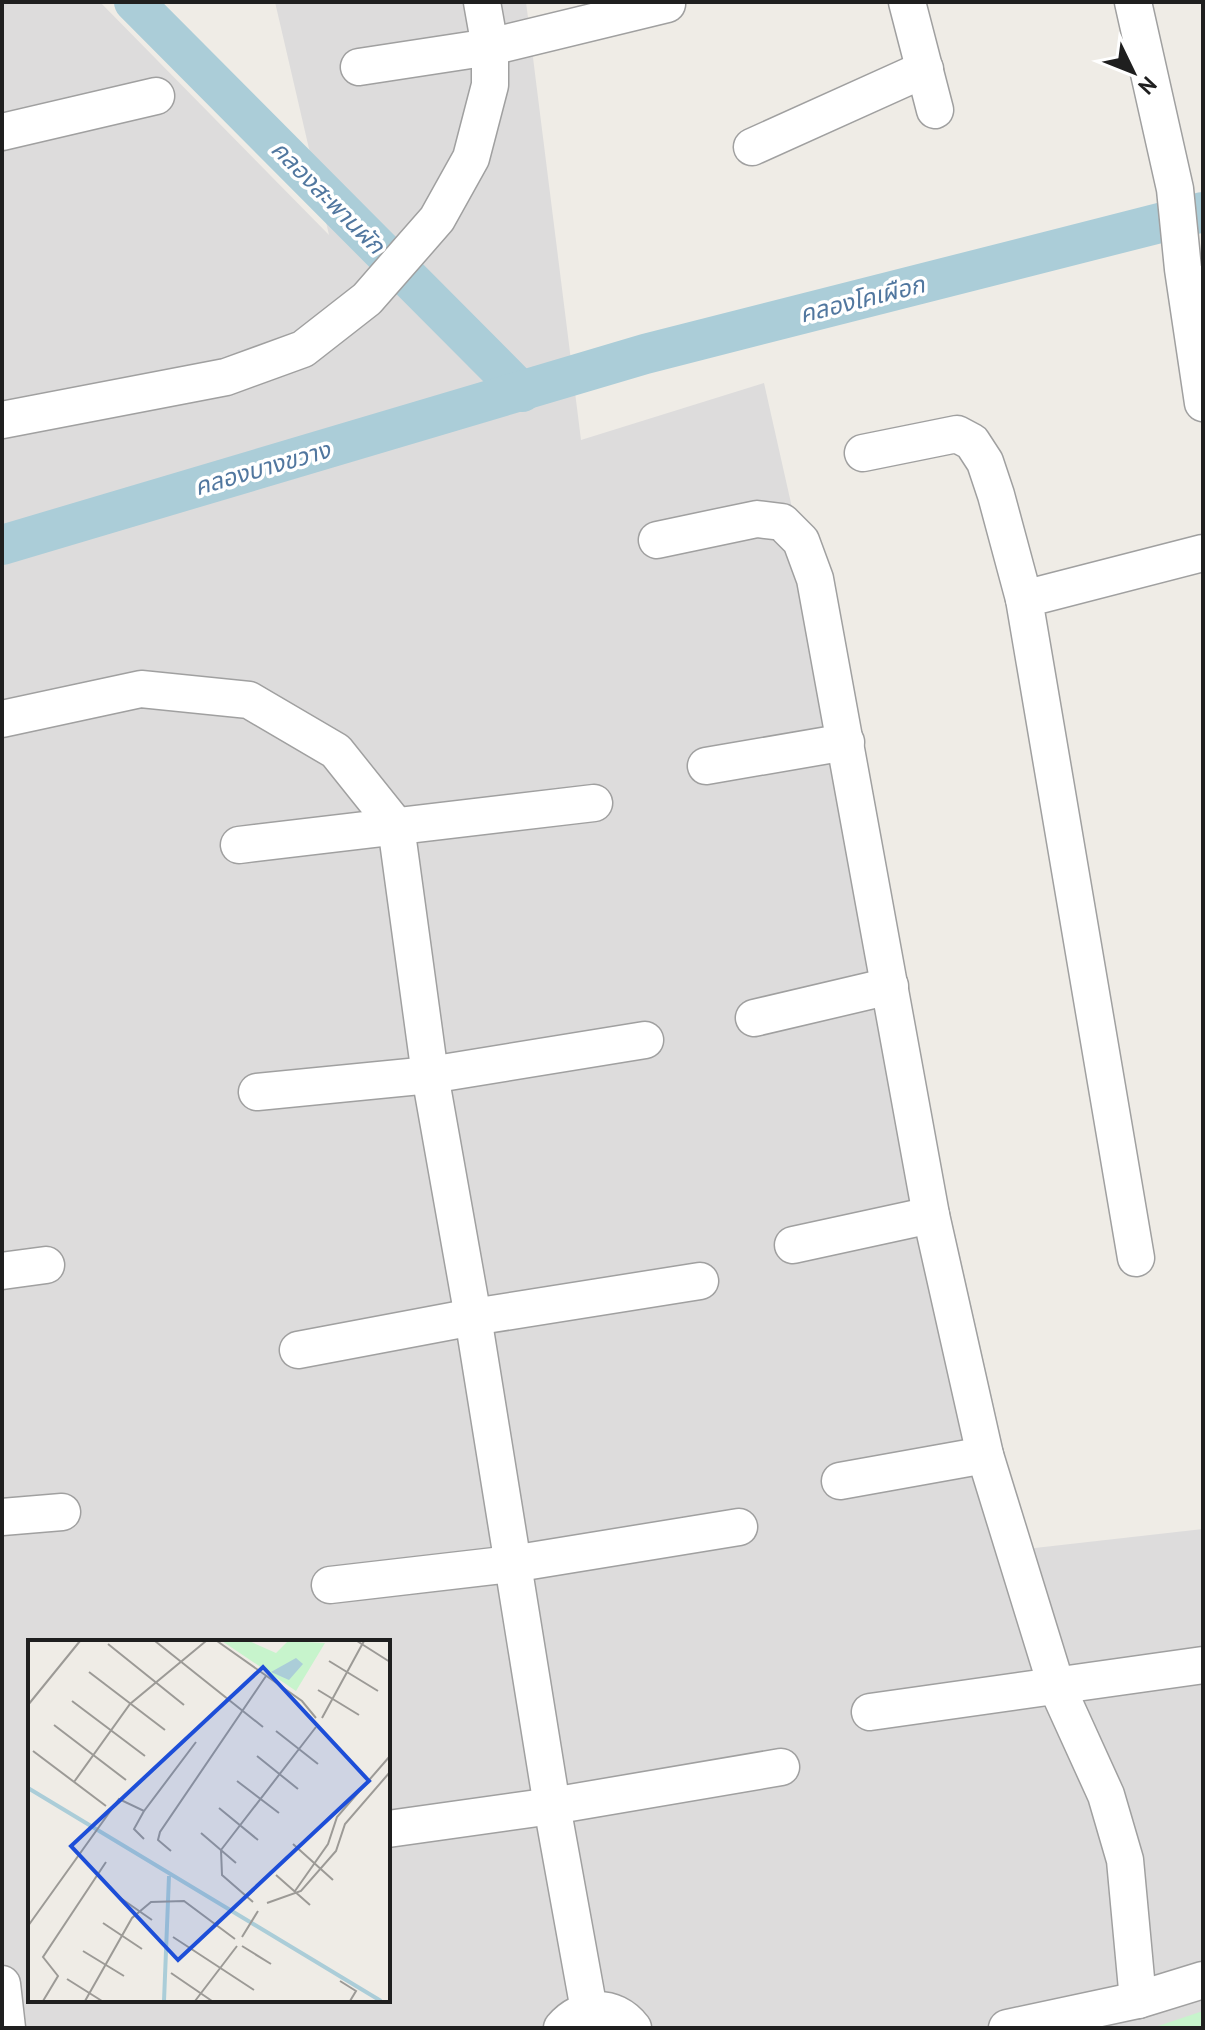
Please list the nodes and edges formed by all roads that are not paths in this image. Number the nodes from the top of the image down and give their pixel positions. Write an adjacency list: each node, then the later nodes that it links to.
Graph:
1 (482, 2): 5 (street)
2 (907, 2): 7 (street)
3 (1133, 2): 12 (street)
4 (667, 4): 5 (street)
5 (490, 47): 6 (street); 13 (street)
6 (359, 67)
7 (925, 69): 9 (street); 11 (street)
8 (156, 96): 10 (street)
9 (935, 110)
10 (2, 132)
11 (752, 147)
12 (1203, 403)
13 (2, 420)
14 (863, 453): 17 (street)
15 (657, 540): 19 (street)
16 (1203, 553): 17 (street)
17 (1024, 599): 31 (street)
18 (2, 719): 22 (street)
19 (846, 742): 20 (street); 24 (street)
20 (706, 766)
21 (594, 803): 22 (street)
22 (396, 826): 23 (street); 27 (street)
23 (239, 845)
24 (890, 986): 25 (street); 29 (street)
25 (754, 1018)
26 (645, 1040): 27 (street)
27 (430, 1075): 28 (street); 35 (street)
28 (257, 1092)
29 (931, 1215): 30 (street); 37 (street)
30 (793, 1245)
31 (1136, 1258)
32 (46, 1265): 33 (street)
33 (2, 1271)
34 (700, 1281): 35 (street)
35 (473, 1317): 36 (street); 42 (street)
36 (298, 1350)
37 (985, 1455): 38 (street); 45 (street)
38 (840, 1481)
39 (62, 1512): 40 (street)
40 (2, 1517)
41 (739, 1527): 42 (street)
42 (512, 1564): 43 (street); 48 (street)
43 (330, 1585)
44 (1203, 1665): 45 (street)
45 (1056, 1685): 46 (street); 52 (street)
46 (870, 1712)
47 (781, 1767): 48 (street)
48 (552, 1806): 49 (street); 53 (street)
49 (390, 1829)
50 (1203, 1980): 52 (street)
51 (2, 1984): 54 (street)
52 (1138, 2000): 56 (street)
53 (575, 2019): 55 (street)
54 (7, 2028)
55 (633, 2028)
56 (1007, 2028)

